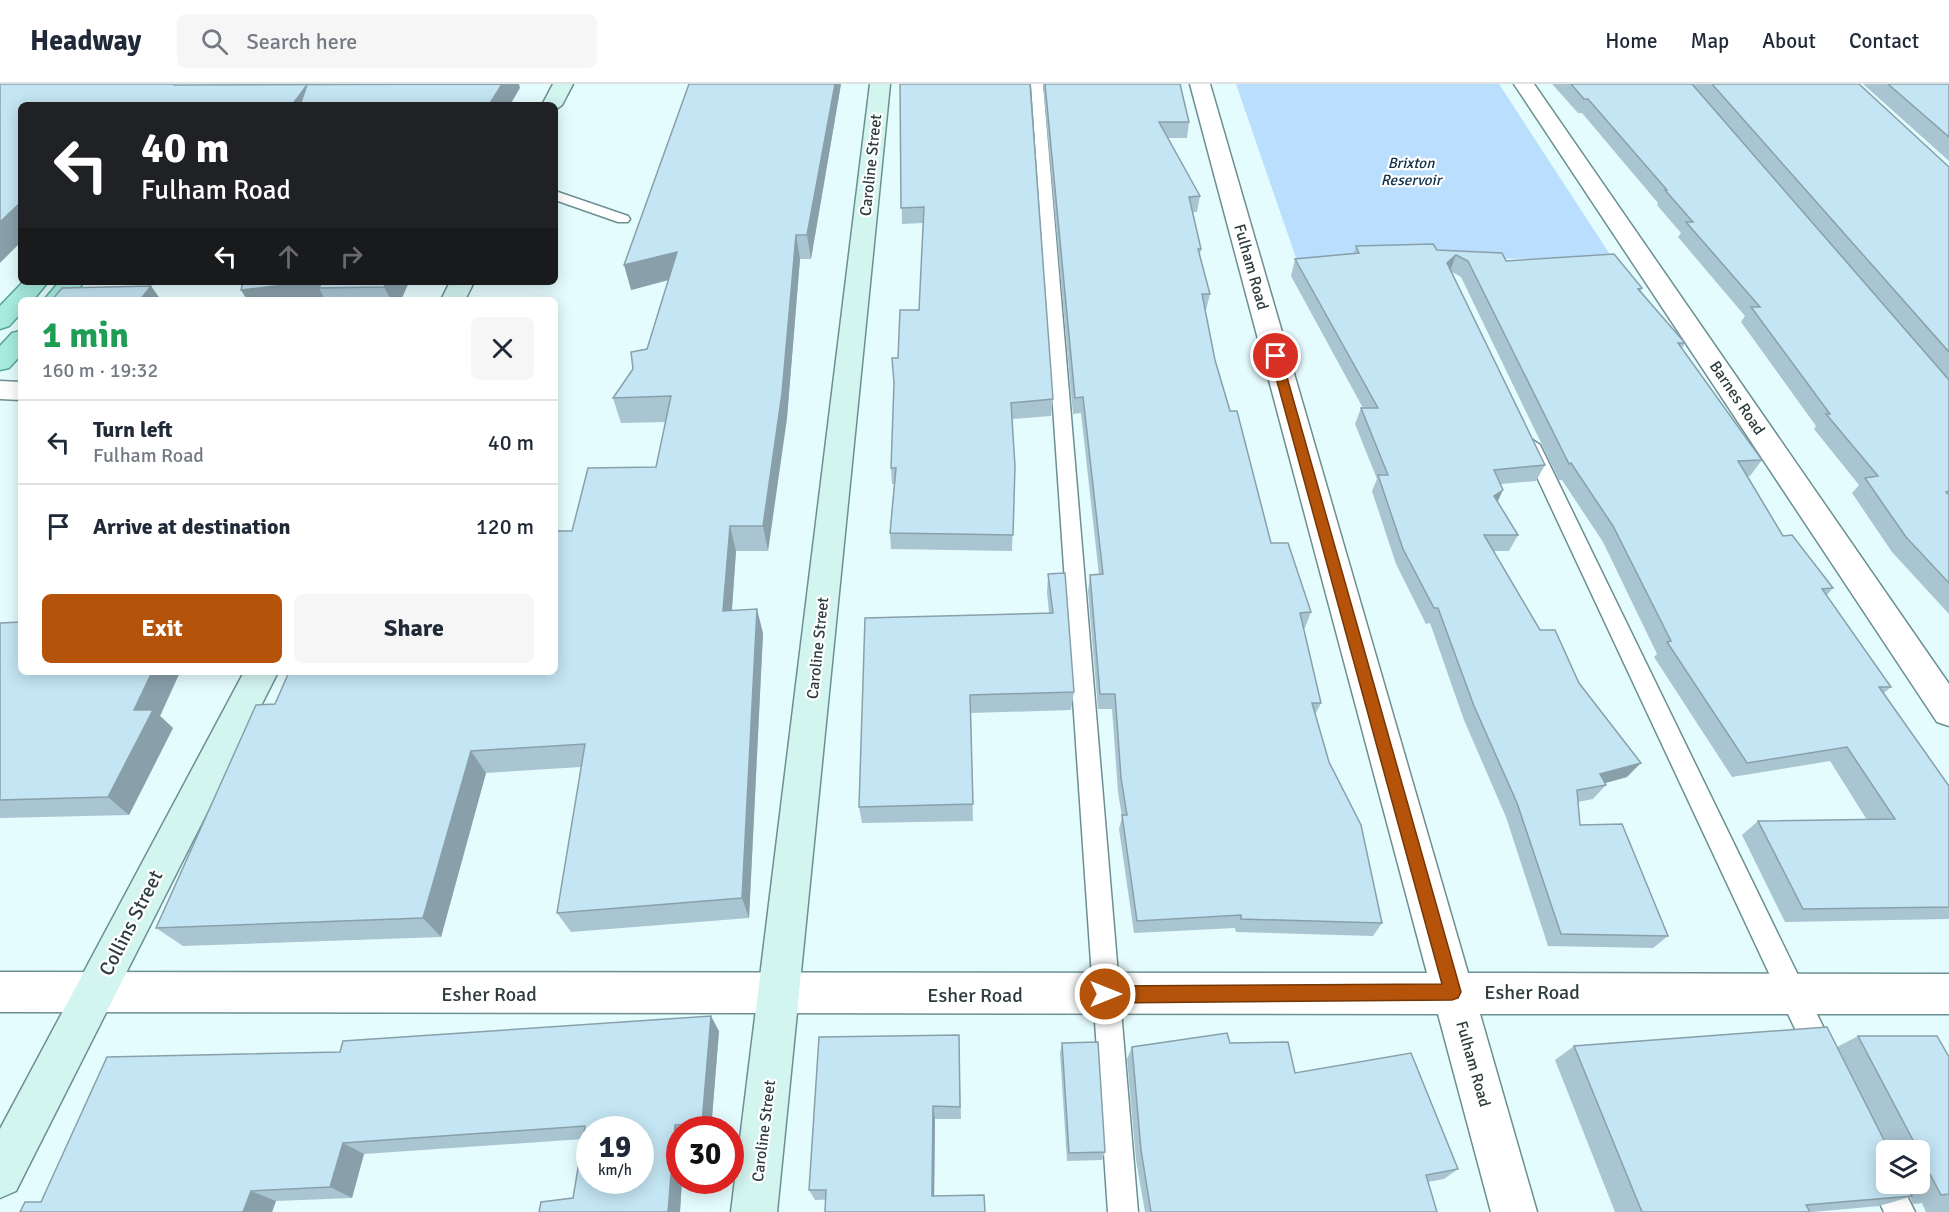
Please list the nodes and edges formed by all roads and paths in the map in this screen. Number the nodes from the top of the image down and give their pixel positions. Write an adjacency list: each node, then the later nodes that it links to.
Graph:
1 (563, 84): 6 (street)
2 (880, 84): 28 (street, Caroline Street)
3 (1037, 84): 25 (lane)
4 (1200, 84): 23 (street, Fulham Road)
5 (1524, 84): 21 (street, Barnes Road)
6 (554, 102)
7 (558, 196): 8 (lane)
8 (623, 219)
9 (33, 285): 11 (main road)
10 (69, 285): 12 (main road)
11 (22, 297)
12 (59, 297)
13 (18, 302): 14 (main road)
14 (0, 321)
15 (18, 342): 16 (main road)
16 (0, 362)
17 (0, 390): 18 (street)
18 (18, 391)
19 (1523, 427): 26 (lane)
20 (259, 675): 24 (street, Collins Street)
21 (1949, 712)
22 (0, 992): 24 (street, Esher Road)
23 (1452, 992): 25 (street, Esher Road); 26 (street, Esher Road); 34 (street, Fulham Road)
24 (94, 993): 28 (street, Esher Road); 31 (street, Collins Street)
25 (1105, 994): 28 (street, Esher Road); 33 (lane)
26 (1792, 994): 27 (street, Esher Road); 29 (lane)
27 (1949, 994)
28 (780, 995): 32 (street, Caroline Street)
29 (1833, 1077)
30 (1874, 1160): 35 (lane)
31 (0, 1175)
32 (754, 1212)
33 (1123, 1212)
34 (1514, 1212)
35 (1900, 1212)

